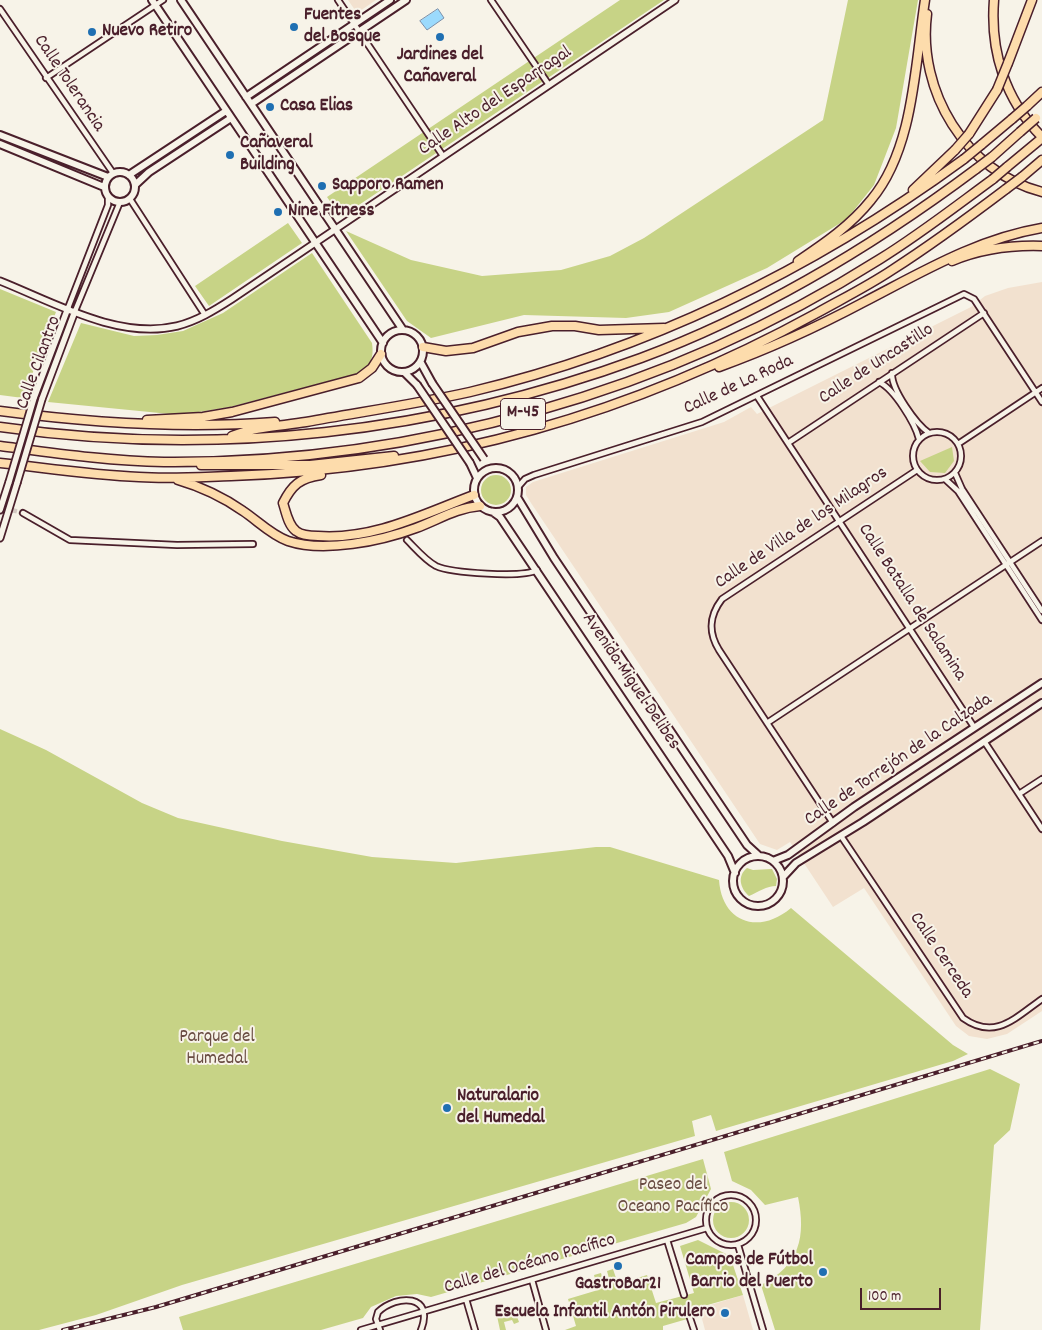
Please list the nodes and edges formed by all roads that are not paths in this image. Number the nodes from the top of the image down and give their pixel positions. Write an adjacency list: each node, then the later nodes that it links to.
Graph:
1 (164, 0): 12 (street)
2 (181, 0): 19 (main road)
3 (338, 0): 14 (street)
4 (390, 0): 14 (main road)
5 (406, 0): 15 (main road)
6 (491, 0): 17 (street)
7 (675, 0): 17 (street, Calle Alto del Esparragal)
8 (925, 0): 43 (highway)
9 (929, 0): 33 (highway)
10 (994, 0): 25 (highway)
11 (1032, 0): 39 (highway, bridge)
12 (154, 3): 16 (street); 21 (main road)
13 (0, 9): 16 (street, Calle Tolerancia)
14 (355, 24): 15 (street); 19 (main road)
15 (359, 31): 20 (main road); 27 (street)
16 (46, 78): 29 (street, Calle Tolerancia)
17 (549, 85): 27 (street, Calle Alto del Esparragal)
18 (1042, 92): 39 (highway, bridge)
19 (246, 97): 20 (main road)
20 (251, 104): 38 (main road)
21 (226, 111): 23 (main road); 30 (main road)
22 (1039, 115): 68 (highway, M-45, bridge)
23 (231, 118): 31 (main road); 40 (main road)
24 (0, 135): 29 (main road)
25 (1042, 137): 74 (highway, M-45, bridge)
26 (0, 144): 32 (main road)
27 (443, 156): 38 (street, Calle Alto del Esparragal)
28 (1042, 160): 57 (highway, bridge)
29 (110, 175): 30 (main road); 32 (main road)
30 (129, 175): 31 (main road)
31 (135, 184): 35 (main road)
32 (104, 187): 34 (main road)
33 (1042, 192)
34 (108, 198): 36 (main road); 45 (street, Calle Cilantro)
35 (130, 199): 36 (main road); 48 (street)
36 (120, 202): 46 (street, Calle Cilantro)
37 (1042, 228): 44 (highway)
38 (335, 229): 40 (street, Calle Alto del Esparragal); 50 (main road)
39 (860, 230): 43 (highway)
40 (316, 242): 48 (street, Calle Alto del Esparragal); 51 (main road)
41 (1042, 246): 44 (highway)
42 (0, 281): 45 (street, Calle Alto del Esparragal)
43 (749, 293): 49 (highway)
44 (875, 296): 57 (highway)
45 (68, 308): 46 (street, Calle Alto del Esparragal); 87 (street, Calle Cilantro, bridge)
46 (75, 311): 48 (street, Calle Alto del Esparragal); 91 (street, Calle Cilantro, bridge)
47 (984, 313): 56 (street, Calle de Uncastillo); 60 (street); 61 (street, Calle de La Roda)
48 (205, 315)
49 (671, 327): 52 (highway); 64 (highway)
50 (403, 330): 51 (main road); 52 (main road)
51 (382, 343): 53 (main road)
52 (423, 347): 54 (main road)
53 (381, 354): 55 (main road); 65 (highway)
54 (421, 363): 55 (main road); 77 (main road, bridge)
55 (405, 373): 81 (main road, bridge)
56 (892, 373): 58 (street, Calle de Uncastillo); 67 (street)
57 (680, 380): 69 (highway)
58 (879, 382): 70 (street); 71 (street, Calle de Uncastillo)
59 (1042, 388): 60 (street)
60 (1036, 392): 62 (street); 72 (street)
61 (757, 396): 71 (street, Calle Batalla de Salamina); 83 (street, Calle de La Roda)
62 (1042, 402)
63 (0, 410): 65 (highway)
64 (322, 419): 65 (highway); 68 (highway)
65 (120, 424)
66 (0, 427): 68 (highway, M-45)
67 (929, 433): 70 (street); 72 (street)
68 (224, 439)
69 (496, 439): 74 (highway); 76 (highway)
70 (920, 439): 78 (street)
71 (788, 443): 90 (street, Calle Batalla de Salamina)
72 (958, 444): 79 (street)
73 (0, 446): 74 (highway, M-45)
74 (164, 462)
75 (0, 463): 80 (highway)
76 (376, 464): 80 (highway); 84 (highway)
77 (494, 468): 81 (main road); 83 (main road)
78 (917, 470): 82 (street); 90 (street, Calle de Villa de los Milagros)
79 (955, 472): 82 (street); 95 (street)
80 (172, 478): 86 (highway)
81 (477, 478): 84 (main road)
82 (945, 480): 95 (street)
83 (518, 487): 85 (main road)
84 (474, 495): 86 (main road)
85 (517, 497): 88 (main road); 110 (main road, Avenida Miguel Delibes)
86 (480, 506): 88 (main road)
87 (0, 510)
88 (493, 512): 96 (main road, Avenida Miguel Delibes)
89 (23, 513): 94 (street)
90 (840, 521): 99 (street, Calle Batalla de Salamina); 102 (street, Calle de Villa de los Milagros)
91 (0, 538)
92 (407, 540): 96 (street)
93 (1042, 541): 95 (street)
94 (253, 544)
95 (1008, 564): 97 (street); 98 (street); 99 (street)
96 (537, 570): 112 (main road, Avenida Miguel Delibes)
97 (1042, 611)
98 (1042, 620)
99 (910, 628): 102 (street); 103 (street, Calle Batalla de Salamina)
100 (1042, 683): 103 (main road, Calle de Torrejón de la Calzada)
101 (1042, 703): 104 (main road, Calle de Torrejón de la Calzada)
102 (767, 723): 107 (street, Calle de Villa de los Milagros)
103 (974, 727): 107 (main road, Calle de Torrejón de la Calzada)
104 (984, 741): 106 (street); 109 (main road, Calle de Torrejón de la Calzada)
105 (1042, 779): 106 (street)
106 (1020, 794): 108 (street)
107 (833, 823): 111 (main road, Calle de Torrejón de la Calzada)
108 (1042, 829)
109 (841, 836): 113 (main road, Calle de Torrejón de la Calzada); 114 (street, Calle Cerceda)
110 (759, 856): 111 (main road); 112 (main road)
111 (773, 861): 113 (main road)
112 (735, 873): 113 (main road)
113 (783, 877)
114 (1042, 1000)
115 (707, 1228): 116 (street, Calle del Océano Pacífico); 117 (street); 117 (street)
116 (667, 1240): 118 (street, Calle del Océano Pacífico); 119 (street)
117 (738, 1245): 129 (street)
118 (532, 1280): 120 (street, Calle del Océano Pacífico); 127 (street)
119 (684, 1295)
120 (466, 1299): 121 (street, Calle del Océano Pacífico); 126 (street)
121 (424, 1312): 123 (street, Calle del Océano Pacífico); 123 (street); 125 (street)
122 (690, 1318): 128 (street)
123 (378, 1328): 124 (street, Calle del Océano Pacífico)
124 (361, 1330)
125 (421, 1330)
126 (475, 1330)
127 (546, 1330)
128 (694, 1330)
129 (763, 1330)

